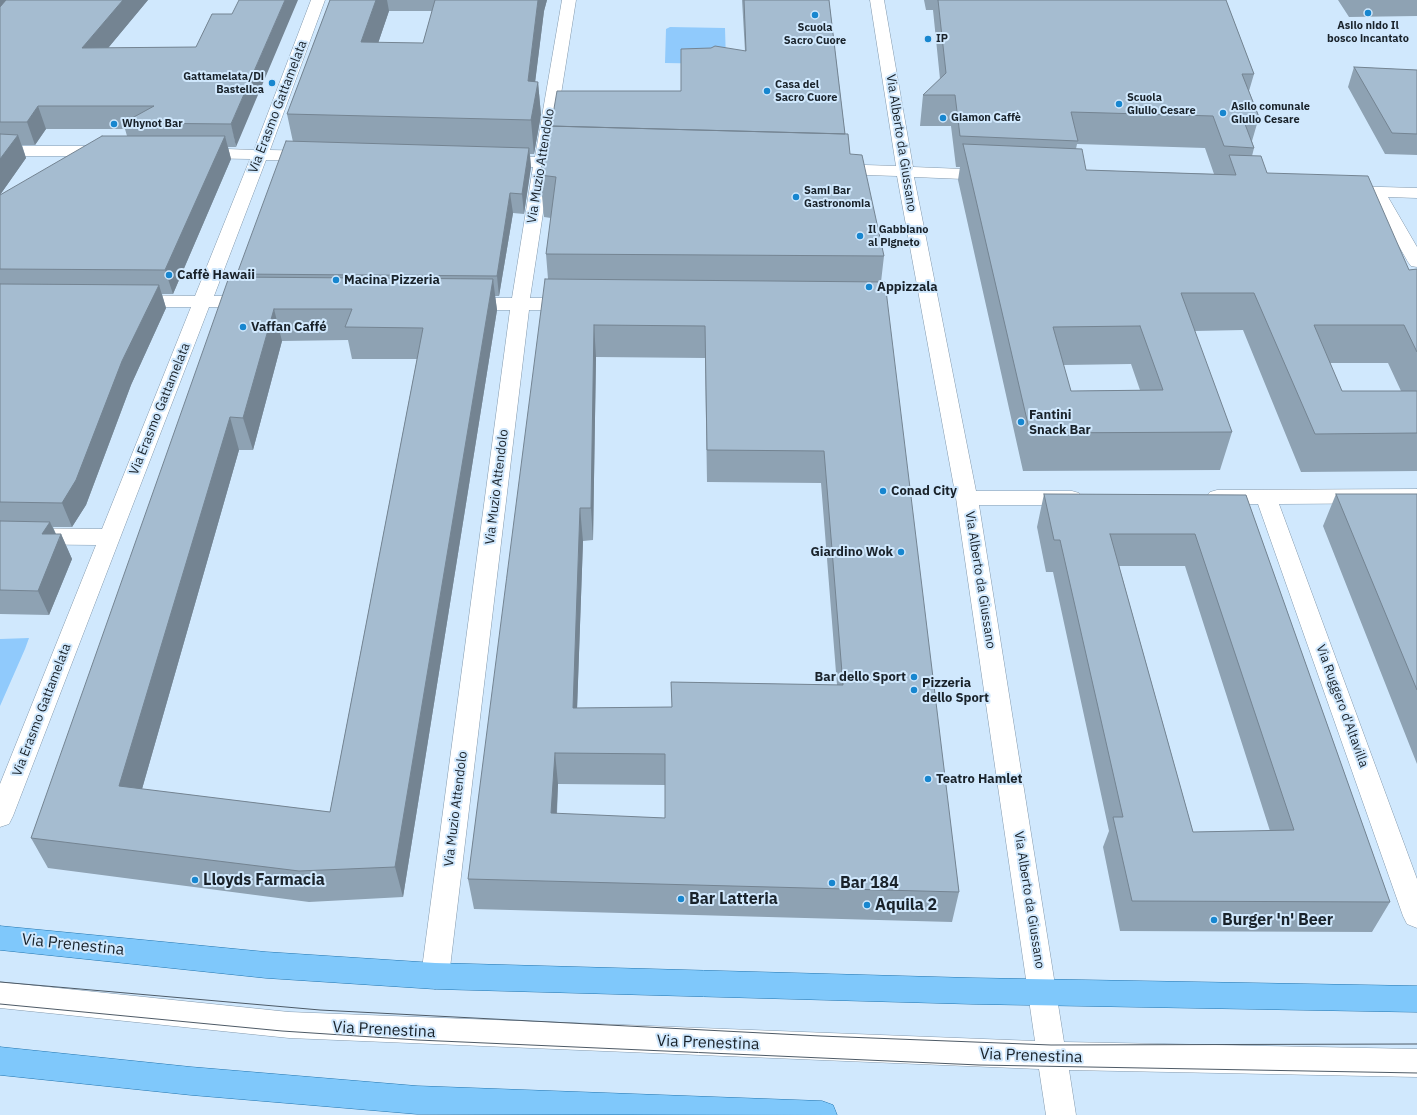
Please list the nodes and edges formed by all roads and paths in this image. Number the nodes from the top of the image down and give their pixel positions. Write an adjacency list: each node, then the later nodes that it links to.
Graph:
1 (318, 0): 8 (street, Via Erasmo Gattamelata)
2 (570, 0): 11 (street, Via Muzio Attendolo)
3 (877, 0): 15 (street, Via Alberto da Giussano)
4 (0, 151): 5 (street)
5 (77, 151): 6 (street); 13 (street)
6 (123, 151)
7 (185, 152): 8 (street)
8 (260, 154): 9 (street); 22 (street, Via Erasmo Gattamelata)
9 (330, 156)
10 (486, 161): 11 (street)
11 (541, 162): 12 (street); 25 (street, Via Muzio Attendolo)
12 (591, 163)
13 (54, 169)
14 (818, 169): 15 (street)
15 (906, 172): 16 (street); 30 (street, Via Alberto da Giussano)
16 (1002, 176)
17 (1330, 190): 18 (street)
18 (1377, 192): 19 (street); 20 (street)
19 (1417, 193)
20 (1417, 262)
21 (115, 301): 22 (street)
22 (203, 302): 23 (street); 33 (street, Via Erasmo Gattamelata)
23 (269, 302)
24 (449, 304): 25 (street)
25 (520, 304): 26 (street); 37 (street, Via Muzio Attendolo)
26 (591, 304)
27 (1417, 496): 29 (street)
28 (1199, 497): 29 (street)
29 (1266, 497): 35 (street, Via Ruggero d'Altavilla)
30 (967, 498): 31 (street); 38 (street, Via Alberto da Giussano)
31 (1090, 498)
32 (0, 536): 33 (street)
33 (109, 537): 34 (street, Via Erasmo Gattamelata)
34 (0, 816)
35 (1417, 916)
36 (0, 938): 37 (main road, Via Prenestina)
37 (434, 976): 38 (main road, Via Prenestina)
38 (1043, 992): 40 (main road, Via Prenestina); 41 (street, Via Alberto da Giussano)
39 (0, 995): 41 (street, Via Prenestina)
40 (1417, 999)
41 (1052, 1056): 43 (street, Via Prenestina); 45 (street, Via Alberto da Giussano)
42 (0, 1061): 44 (main road)
43 (1417, 1063)
44 (822, 1115)
45 (1061, 1115)

